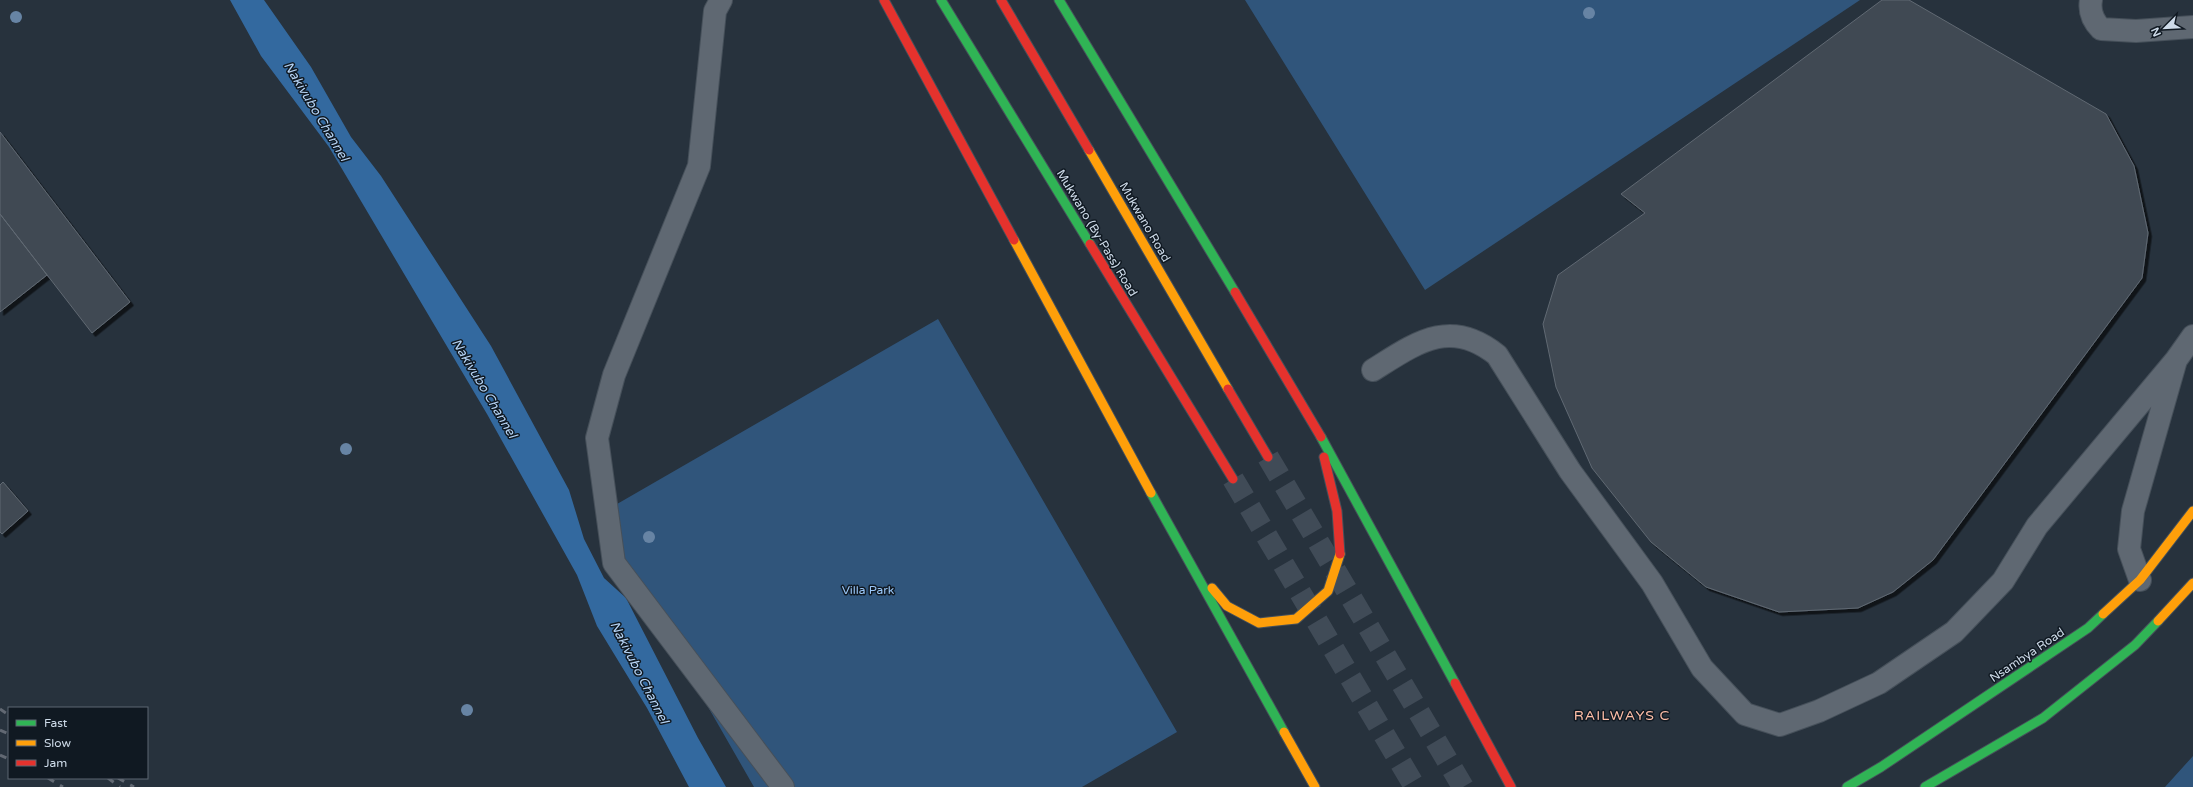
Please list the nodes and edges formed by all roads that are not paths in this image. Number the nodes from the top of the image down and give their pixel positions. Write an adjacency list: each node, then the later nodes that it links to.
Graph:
1 (721, 0): 19 (lane)
2 (884, 0): 15 (main road)
3 (941, 0): 13 (main road, Mukwano (By-Pass) Road)
4 (1001, 0): 12 (main road, Mukwano Road)
5 (1059, 0): 11 (main road)
6 (2091, 0): 7 (lane)
7 (2193, 27)
8 (2193, 336): 9 (lane)
9 (2176, 360): 10 (lane); 16 (lane)
10 (1373, 370)
11 (1316, 427): 15 (main road); 18 (main road)
12 (1268, 457)
13 (1233, 479)
14 (2193, 511): 16 (main road, Nsambya Road)
15 (1183, 553): 20 (main road)
16 (2140, 580): 23 (main road, Nsambya Road)
17 (2193, 583): 24 (main road)
18 (1503, 771): 21 (main road); 22 (main road)
19 (783, 787)
20 (1315, 787)
21 (1512, 787)
22 (1518, 787)
23 (1847, 787)
24 (1925, 787)

